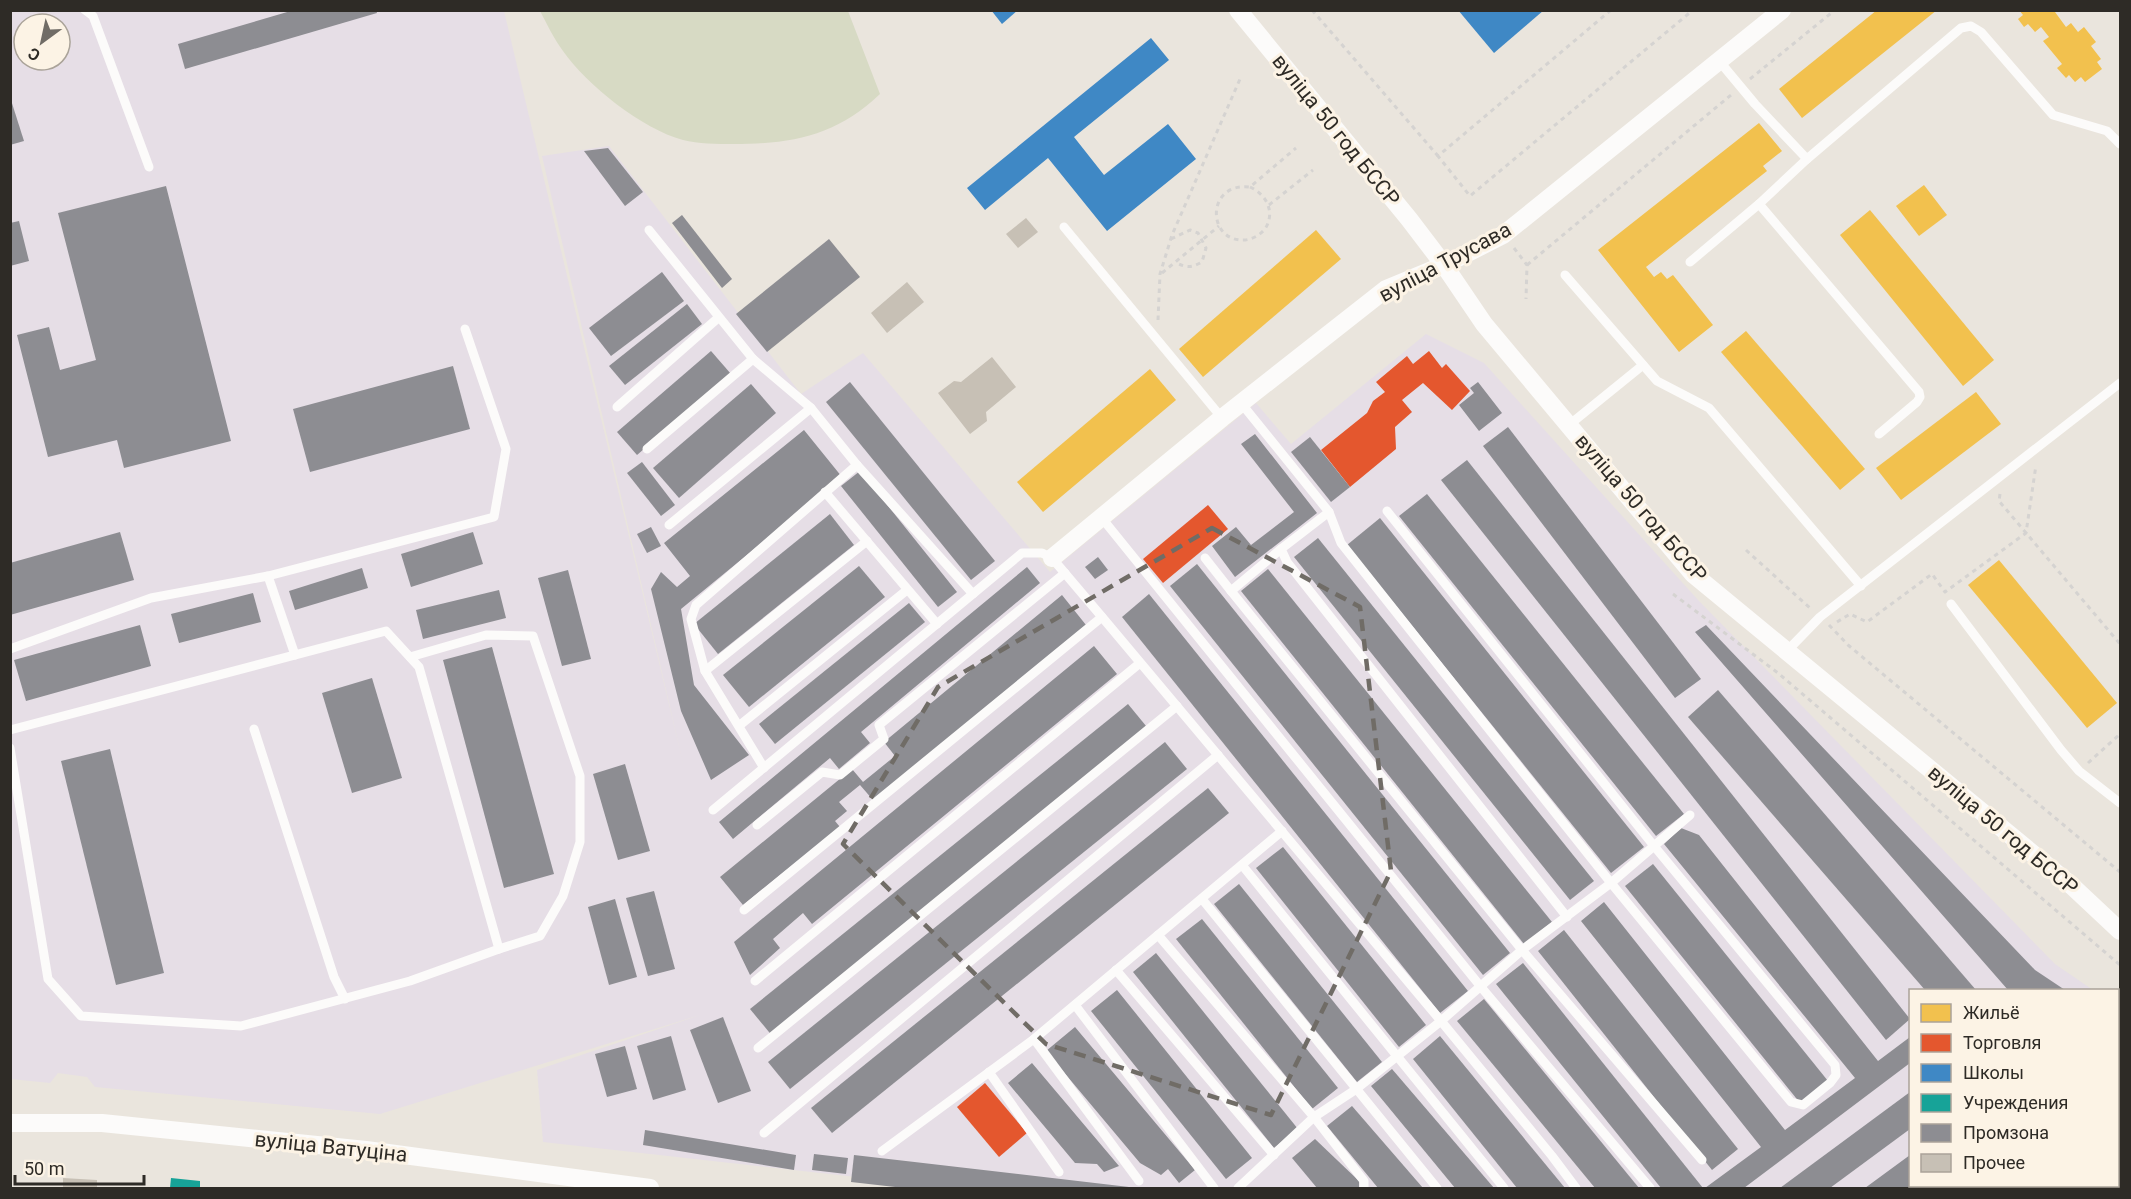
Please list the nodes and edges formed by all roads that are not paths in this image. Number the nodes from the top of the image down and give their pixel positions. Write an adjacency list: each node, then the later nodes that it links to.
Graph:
1 (85, 10): 7 (lane)
2 (1238, 10): 12 (street, вуліца 50 год БССР)
3 (1782, 10): 4 (street, вуліца Трусава)
4 (1720, 62): 6 (lane); 12 (street, вуліца Трусава)
5 (2121, 144): 6 (lane)
6 (1807, 159): 8 (lane)
7 (149, 166)
8 (1759, 204): 11 (lane); 24 (lane)
9 (1064, 227): 22 (lane)
10 (649, 230): 14 (lane)
11 (1690, 262)
12 (1444, 264): 19 (street, вуліца Трусава); 23 (street, вуліца 50 год БССР)
13 (1565, 275): 17 (lane)
14 (718, 318): 16 (lane); 20 (lane)
15 (465, 329): 37 (lane)
16 (753, 359): 21 (lane); 25 (lane)
17 (1643, 365): 23 (lane); 38 (lane)
18 (2121, 383): 38 (lane)
19 (1241, 403): 22 (street, вуліца Трусава); 29 (lane)
20 (617, 407)
21 (811, 408): 26 (lane); 31 (lane)
22 (1222, 418): 30 (street, вуліца Трусава)
23 (1569, 425): 46 (street, вуліца 50 год БССР)
24 (1879, 434)
25 (647, 449)
26 (857, 465): 27 (lane); 41 (lane)
27 (825, 492): 32 (lane); 50 (lane)
28 (1387, 511): 63 (lane)
29 (1329, 512): 33 (lane); 65 (lane)
30 (1101, 518): 34 (street, вуліца Трусава); 75 (lane)
31 (669, 525)
32 (867, 541): 39 (lane); 50 (lane)
33 (1281, 549): 40 (lane); 68 (lane)
34 (1052, 558): 36 (lane); 41 (lane)
35 (1205, 558): 40 (lane)
36 (1065, 573): 43 (lane); 61 (lane)
37 (268, 576): 45 (lane); 47 (lane)
38 (1861, 586): 46 (lane)
39 (907, 590): 44 (lane); 52 (lane)
40 (1232, 591): 72 (lane)
41 (973, 594): 44 (lane)
42 (1951, 604): 58 (lane)
43 (1102, 617): 49 (lane); 67 (lane)
44 (937, 624): 57 (lane)
45 (10, 650)
46 (1786, 652): 69 (street, вуліца 50 год БССР)
47 (295, 655): 48 (lane); 54 (lane)
48 (410, 657): 71 (lane); 71 (lane)
49 (1140, 663): 51 (lane); 74 (lane)
50 (705, 671): 52 (lane)
51 (1177, 706): 56 (lane); 80 (lane)
52 (740, 725): 57 (lane)
53 (255, 729): 76 (lane)
54 (10, 730)
55 (10, 748): 76 (lane)
56 (1218, 755): 62 (lane); 86 (lane)
57 (764, 768): 59 (lane)
58 (2121, 803)
59 (714, 810)
60 (1690, 815): 63 (lane)
61 (757, 825)
62 (1282, 831): 64 (lane); 78 (lane)
63 (1654, 846): 65 (lane); 65 (lane)
64 (1242, 865): 66 (lane); 81 (lane)
65 (1611, 883): 68 (lane)
66 (1202, 899): 70 (lane); 83 (lane)
67 (744, 909)
68 (1567, 916): 72 (lane)
69 (2121, 931)
70 (1158, 935): 73 (lane); 84 (lane)
71 (499, 949): 76 (lane)
72 (1522, 950): 75 (lane); 89 (lane)
73 (1116, 970): 77 (lane); 88 (lane)
74 (755, 981)
75 (1481, 987): 78 (lane); 99 (lane)
76 (345, 999)
77 (1075, 1005): 79 (lane); 93 (lane)
78 (1441, 1021): 81 (lane); 98 (lane)
79 (1034, 1039): 82 (lane); 91 (lane)
80 (758, 1048)
81 (1397, 1054): 83 (lane); 97 (lane)
82 (989, 1072): 87 (lane); 90 (lane)
83 (1355, 1090): 84 (lane); 96 (lane)
84 (1314, 1117): 88 (lane); 95 (lane)
85 (10, 1123): 92 (street, вуліца Ватуціна)
86 (764, 1133)
87 (882, 1151)
88 (1274, 1155): 94 (lane)
89 (1702, 1160)
90 (1059, 1172)
91 (1139, 1181)
92 (650, 1188)
93 (1215, 1188)
94 (1238, 1188)
95 (1364, 1188)
96 (1437, 1188)
97 (1504, 1188)
98 (1576, 1188)
99 (1650, 1188)

